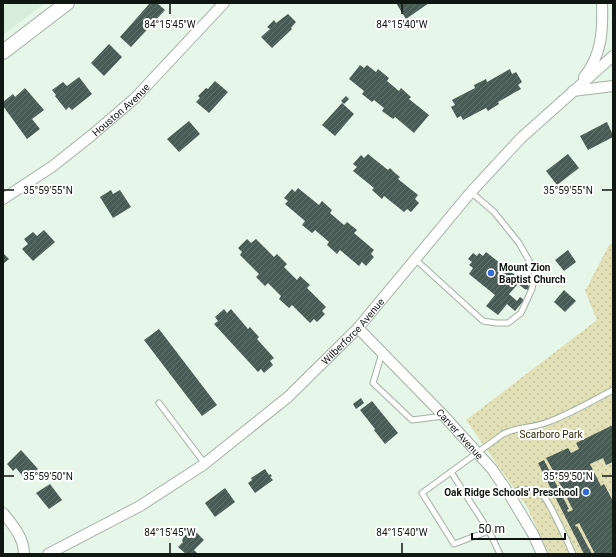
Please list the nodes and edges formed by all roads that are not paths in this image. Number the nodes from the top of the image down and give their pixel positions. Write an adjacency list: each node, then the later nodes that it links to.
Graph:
1 (67, 3): 4 (street)
2 (224, 3): 9 (street, Houston Avenue)
3 (602, 3): 7 (street)
4 (3, 52)
5 (613, 56): 7 (street, Wilberforce Avenue)
6 (613, 86): 7 (street)
7 (573, 91): 8 (street, Wilberforce Avenue)
8 (470, 192): 10 (street, Wilberforce Avenue); 10 (lane)
9 (3, 199)
10 (415, 259): 11 (street, Wilberforce Avenue)
11 (358, 328): 12 (street, Carver Avenue); 17 (street, Wilberforce Avenue)
12 (382, 352): 15 (street, Carver Avenue); 15 (lane)
13 (613, 390): 16 (lane)
14 (159, 404): 17 (lane)
15 (444, 416): 16 (street, Carver Avenue)
16 (478, 453): 18 (lane); 19 (street, Carver Avenue)
17 (205, 464): 23 (street, Wilberforce Avenue)
18 (451, 472): 21 (lane); 21 (lane)
19 (509, 494): 25 (street, Carver Avenue); 26 (lane)
20 (3, 513): 22 (street)
21 (489, 531): 24 (lane)
22 (24, 554)
23 (48, 554)
24 (500, 554)
25 (542, 554)
26 (573, 554)

